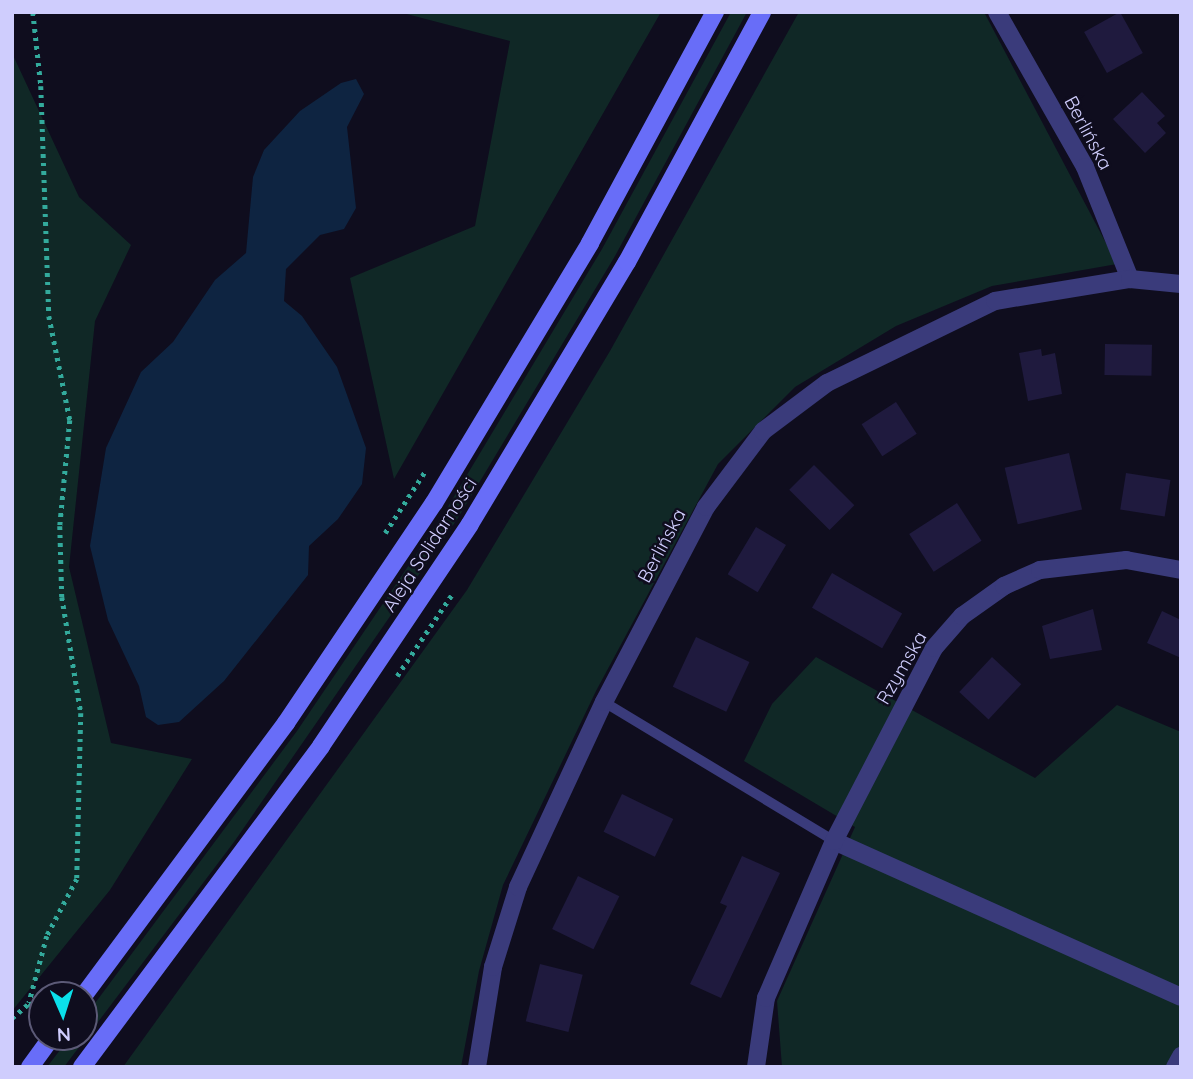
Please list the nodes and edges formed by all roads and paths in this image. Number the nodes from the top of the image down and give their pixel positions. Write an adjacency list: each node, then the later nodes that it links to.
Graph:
1 (33, 12): 13 (path)
2 (715, 12): 15 (main road, Aleja Solidarności)
3 (762, 12): 22 (main road, Aleja Solidarności)
4 (997, 12): 5 (street, Berlińska)
5 (1130, 279): 6 (street, Berlińska); 10 (street, Berlińska)
6 (1181, 284)
7 (428, 468): 8 (path)
8 (383, 537)
9 (1181, 570): 11 (street, Rzymska)
10 (604, 702): 11 (lane); 23 (street, Berlińska)
11 (834, 841): 16 (street); 24 (street, Rzymska)
12 (70, 975): 14 (path)
13 (35, 981)
14 (66, 981)
15 (94, 981)
16 (1181, 997)
17 (28, 1004): 18 (path)
18 (13, 1017)
19 (42, 1051): 21 (main road)
20 (1181, 1056): 25 (street)
21 (30, 1067)
22 (82, 1067)
23 (477, 1067)
24 (756, 1067)
25 (1175, 1067)

